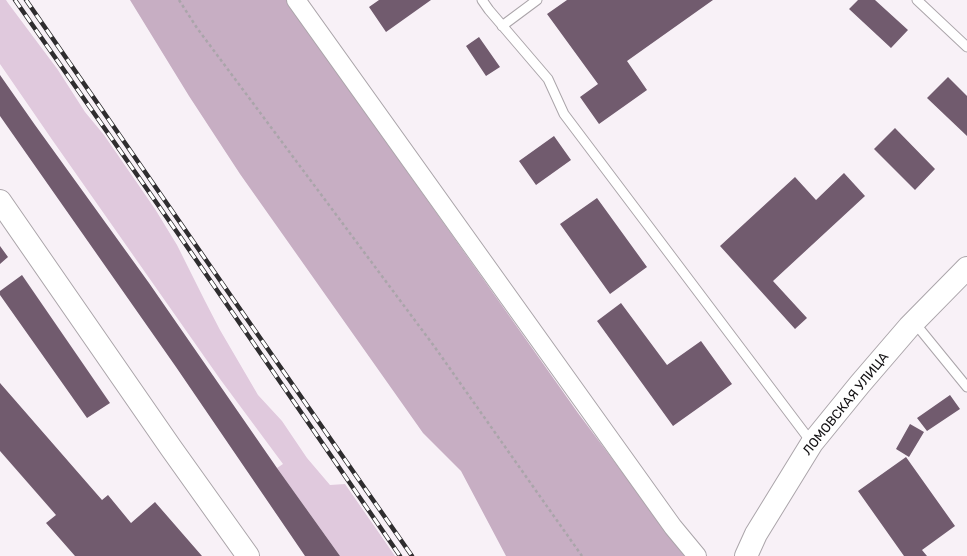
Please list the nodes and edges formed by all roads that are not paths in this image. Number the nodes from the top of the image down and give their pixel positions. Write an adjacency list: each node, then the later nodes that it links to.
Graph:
1 (296, 0): 13 (street)
2 (482, 0): 5 (lane)
3 (537, 0): 5 (lane)
4 (917, 0): 6 (lane)
5 (502, 26): 11 (lane)
6 (967, 47)
7 (0, 201): 12 (street)
8 (967, 268): 9 (street, ЛОМОВСКАЯ УЛИЦА)
9 (914, 322): 10 (lane); 11 (street, ЛОМОВСКАЯ УЛИЦА)
10 (967, 387)
11 (812, 443): 14 (street, ЛОМОВСКАЯ УЛИЦА)
12 (248, 556)
13 (698, 556)
14 (746, 556)

